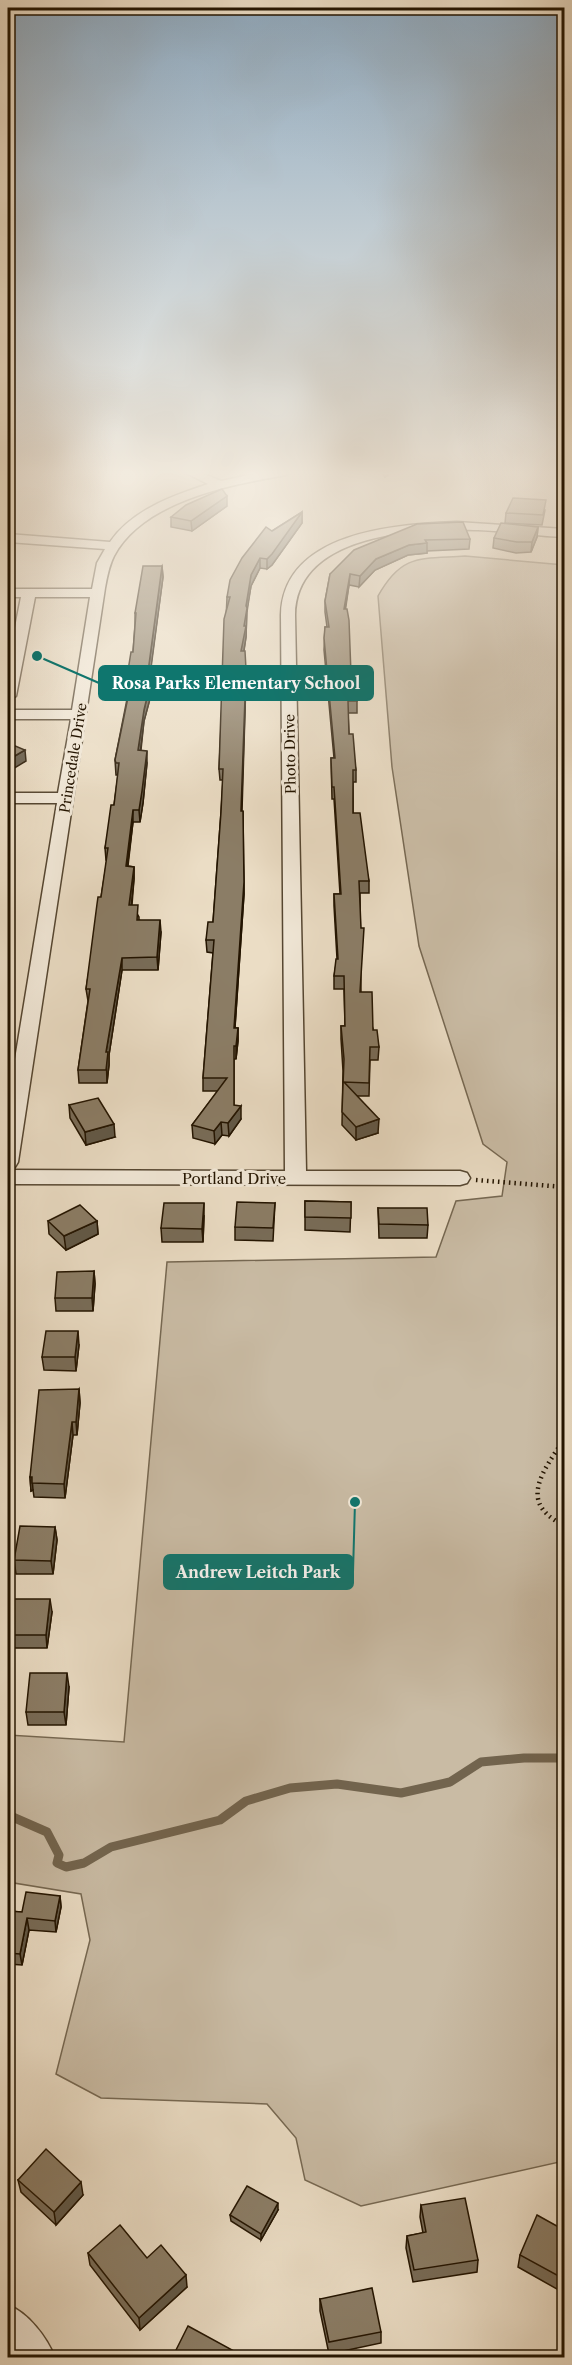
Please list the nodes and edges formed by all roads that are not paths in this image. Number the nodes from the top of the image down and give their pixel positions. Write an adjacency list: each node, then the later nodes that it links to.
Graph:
1 (101, 581): 5 (street, Princedale Drive)
2 (296, 581): 13 (street, Photo Drive)
3 (8, 593): 4 (street)
4 (29, 593): 5 (street); 6 (street)
5 (99, 593): 8 (street, Princedale Drive)
6 (8, 696)
7 (8, 714): 8 (street)
8 (79, 715): 10 (street, Princedale Drive)
9 (8, 798): 10 (street)
10 (66, 798): 11 (street, Princedale Drive)
11 (8, 1162)
12 (8, 1177): 13 (street, Portland Drive)
13 (296, 1178): 14 (street, Portland Drive)
14 (460, 1178)
15 (8, 2322): 16 (street)
16 (38, 2358)

